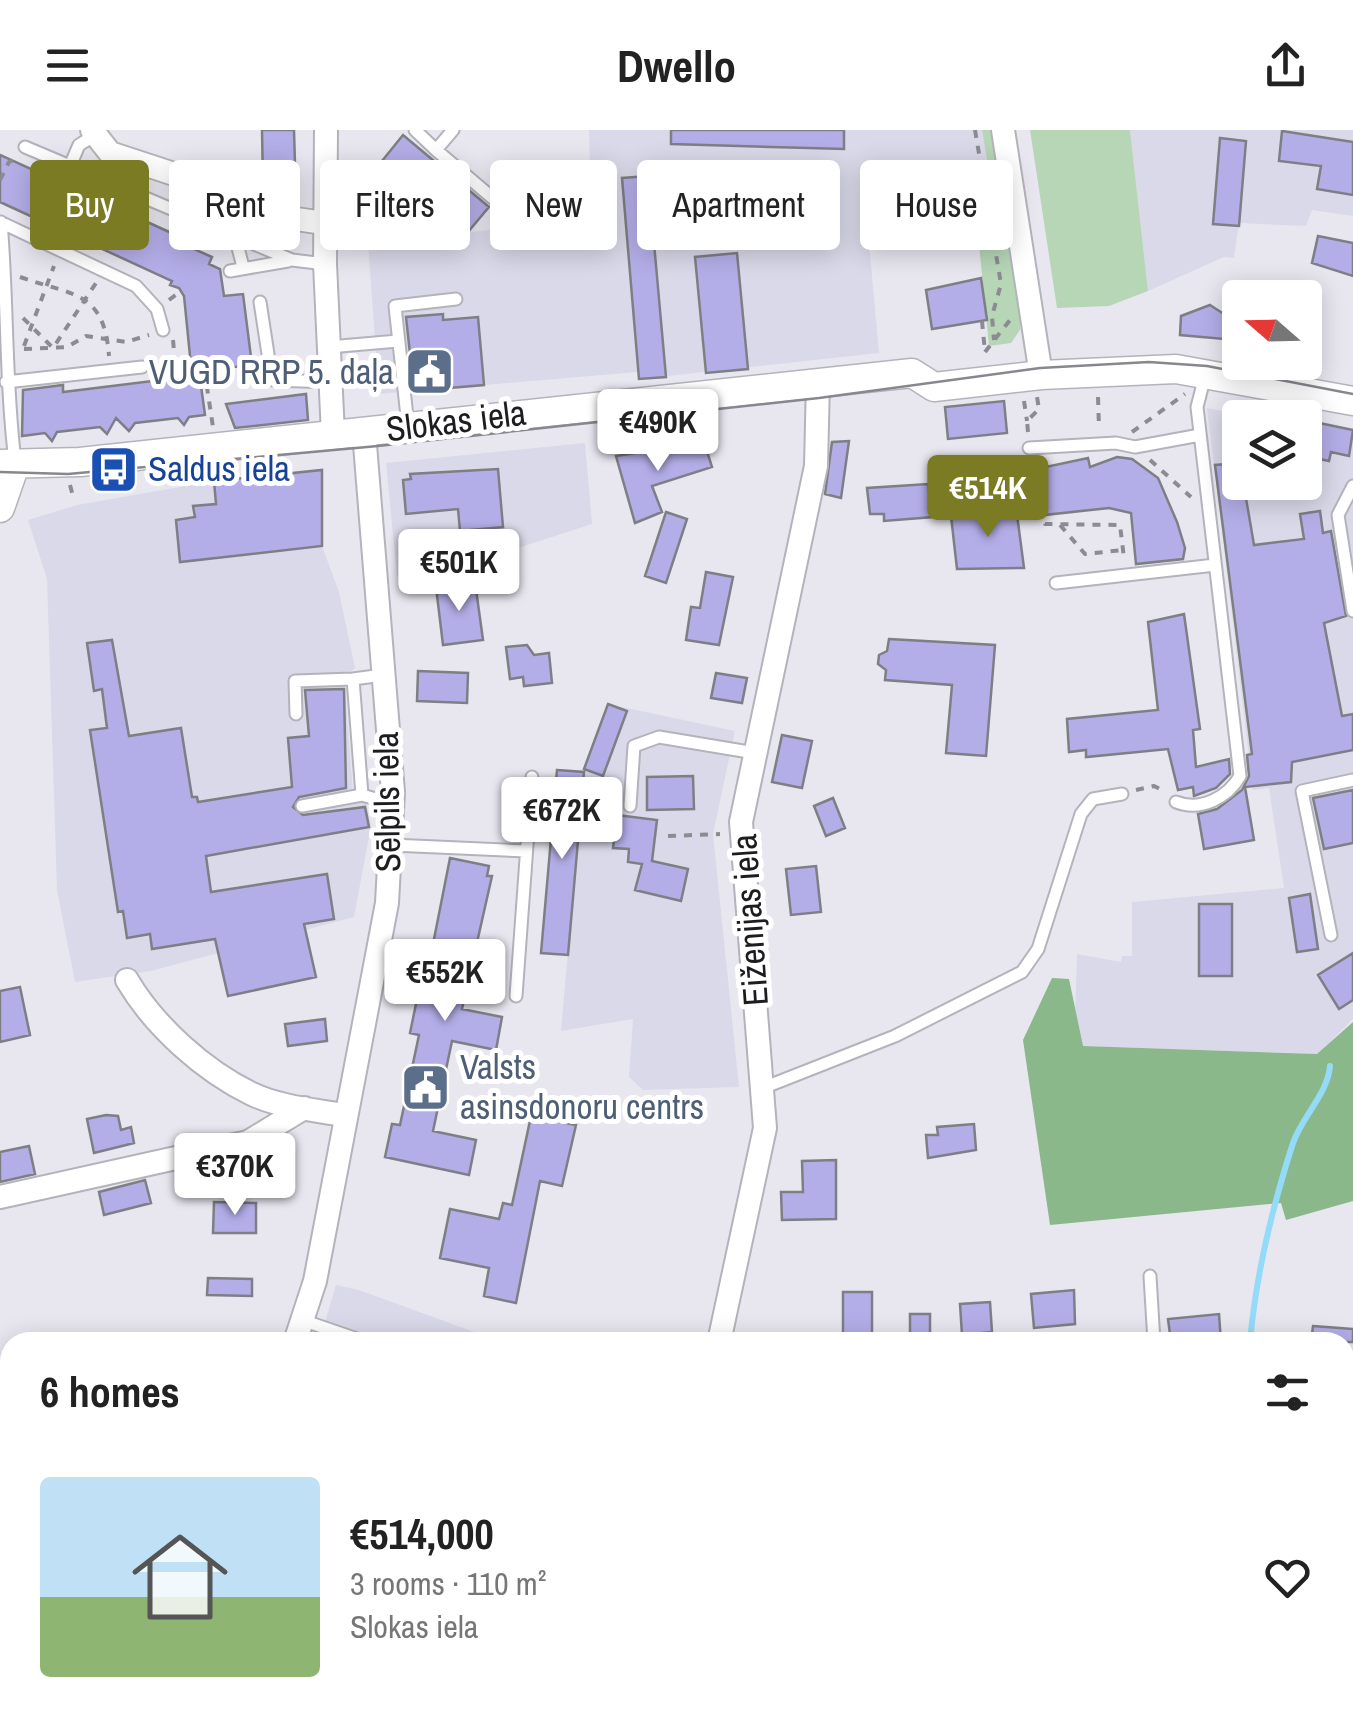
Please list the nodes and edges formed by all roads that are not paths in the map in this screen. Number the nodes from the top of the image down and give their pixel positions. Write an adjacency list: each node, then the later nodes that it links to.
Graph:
1 (326, 130): 10 (street)
2 (415, 130): 7 (lane)
3 (453, 130): 7 (lane)
4 (1003, 130): 32 (street)
5 (94, 132): 9 (lane); 13 (street)
6 (25, 147): 8 (lane)
7 (436, 150): 11 (lane)
8 (56, 160)
9 (73, 160)
10 (325, 160)
11 (490, 195)
12 (0, 222): 23 (lane); 26 (lane)
13 (320, 223)
14 (239, 250): 19 (lane)
15 (268, 250): 17 (lane)
16 (324, 250): 18 (street)
17 (292, 260): 18 (lane); 19 (lane)
18 (324, 264): 25 (street)
19 (244, 267): 20 (lane)
20 (230, 271)
21 (456, 299): 24 (lane)
22 (260, 302): 31 (lane)
23 (168, 334)
24 (398, 341): 25 (lane); 34 (lane)
25 (330, 348): 31 (street)
26 (2, 363): 30 (lane)
27 (142, 366): 30 (lane)
28 (1199, 380): 32 (street, Slokas iela); 33 (street, Slokas iela); 37 (lane)
29 (818, 381): 32 (street, Slokas iela); 34 (street, Slokas iela); 48 (street, Eiženijas iela)
30 (6, 382): 39 (lane)
31 (330, 382): 36 (street)
32 (1033, 387)
33 (1353, 401)
34 (408, 426): 35 (street, Slokas iela)
35 (364, 432): 36 (street, Slokas iela); 45 (street, Sēlpils iela)
36 (333, 435): 39 (street, Slokas iela)
37 (1200, 435): 38 (lane); 42 (lane)
38 (1029, 448)
39 (8, 465): 41 (street)
40 (1353, 486): 44 (lane)
41 (0, 508)
42 (1216, 565): 43 (lane); 53 (lane)
43 (1056, 583)
44 (1353, 610)
45 (383, 675): 46 (lane); 54 (street, Sēlpils iela)
46 (352, 678): 47 (lane); 52 (lane)
47 (296, 714)
48 (755, 753): 56 (lane); 62 (street, Eiženijas iela)
49 (532, 777): 58 (lane)
50 (1353, 780): 59 (lane)
51 (1122, 794): 62 (lane)
52 (362, 795): 54 (lane); 55 (lane)
53 (1176, 802)
54 (393, 804): 57 (street, Sēlpils iela)
55 (302, 806)
56 (630, 806)
57 (392, 844): 58 (lane); 64 (street, Sēlpils iela)
58 (526, 851): 61 (lane)
59 (1331, 935)
60 (127, 980): 63 (street)
61 (516, 996)
62 (764, 1088): 68 (street, Eiženijas iela)
63 (304, 1108): 64 (street); 65 (street)
64 (343, 1115): 67 (street, Sēlpils iela)
65 (0, 1197)
66 (1150, 1276): 69 (lane)
67 (299, 1331)
68 (722, 1332)
69 (1153, 1332)

